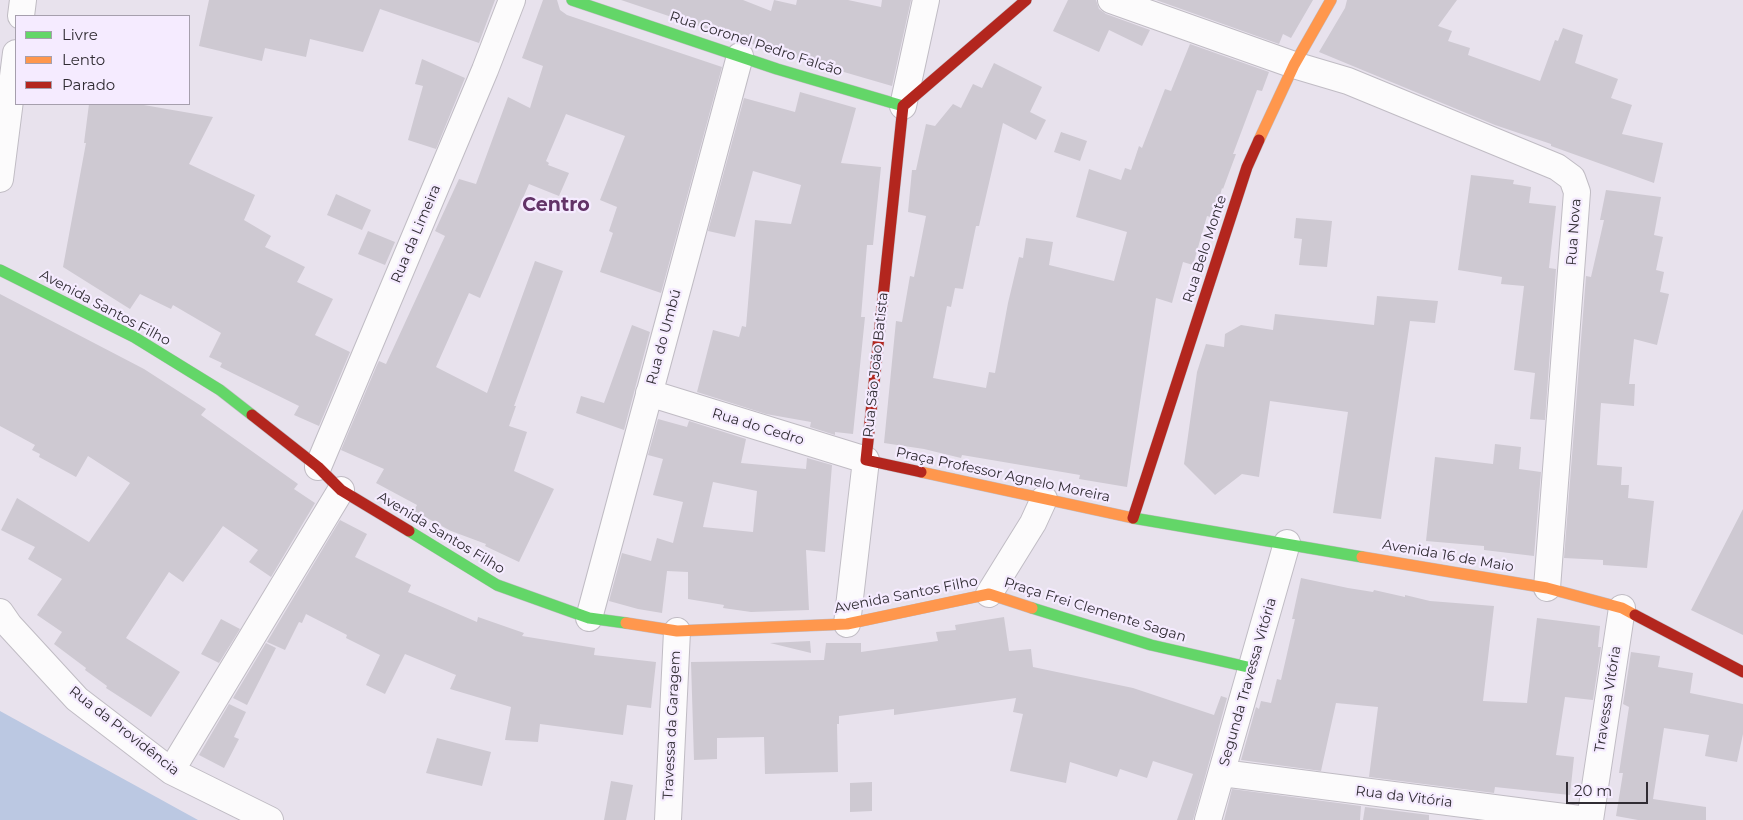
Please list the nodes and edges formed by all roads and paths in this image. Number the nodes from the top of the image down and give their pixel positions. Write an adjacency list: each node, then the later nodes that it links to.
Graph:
1 (23, 0): 9 (street)
2 (512, 0): 18 (street, Rua da Limeira)
3 (572, 0): 8 (street, Rua Coronel Pedro Falcão)
4 (926, 0): 13 (street)
5 (1026, 0): 13 (street)
6 (1111, 0): 12 (street, Rua Nova)
7 (1331, 0): 12 (street, Rua Belo Monte)
8 (602, 4): 10 (street, Rua Coronel Pedro Falcão)
9 (21, 15)
10 (740, 56): 13 (street, Rua Coronel Pedro Falcão); 16 (street, Rua do Umbú)
11 (15, 61): 14 (street)
12 (1294, 65): 21 (street, Rua Belo Monte); 23 (street, Rua Nova)
13 (903, 106): 17 (street, Rua São João Batista)
14 (0, 179)
15 (0, 270): 18 (street, Avenida Santos Filho)
16 (649, 393): 17 (street, Rua do Cedro); 27 (street, Rua do Umbú)
17 (866, 460): 20 (street, Praça Professor Agnelo Moreira); 28 (street, Rua São João Batista)
18 (318, 467): 19 (street, Avenida Santos Filho)
19 (341, 490): 27 (street, Avenida Santos Filho); 32 (street)
20 (1044, 499): 21 (street, Praça Professor Agnelo Moreira); 24 (street)
21 (1133, 518): 22 (street, Avenida 16 de Maio)
22 (1287, 543): 23 (street, Avenida 16 de Maio); 30 (street, Segunda Travessa Vitória)
23 (1547, 588): 25 (street, Avenida 16 de Maio)
24 (988, 594): 28 (street, Avenida Santos Filho); 30 (street, Praça Frei Clemente Sagan)
25 (1622, 608): 31 (street, Avenida 16 de Maio); 37 (street, Travessa Vitória)
26 (0, 612): 32 (street, Rua da Providência)
27 (589, 618): 29 (street, Avenida Santos Filho)
28 (846, 624): 29 (street, Avenida Santos Filho)
29 (677, 631): 35 (street, Travessa da Garagem)
30 (1252, 668): 33 (street, Segunda Travessa Vitória)
31 (1743, 672)
32 (171, 770): 34 (street, Rua da Providência)
33 (1222, 773): 36 (street, Segunda Travessa Vitória); 37 (street, Rua da Vitória)
34 (270, 820)
35 (668, 820)
36 (1208, 820)
37 (1588, 820)

